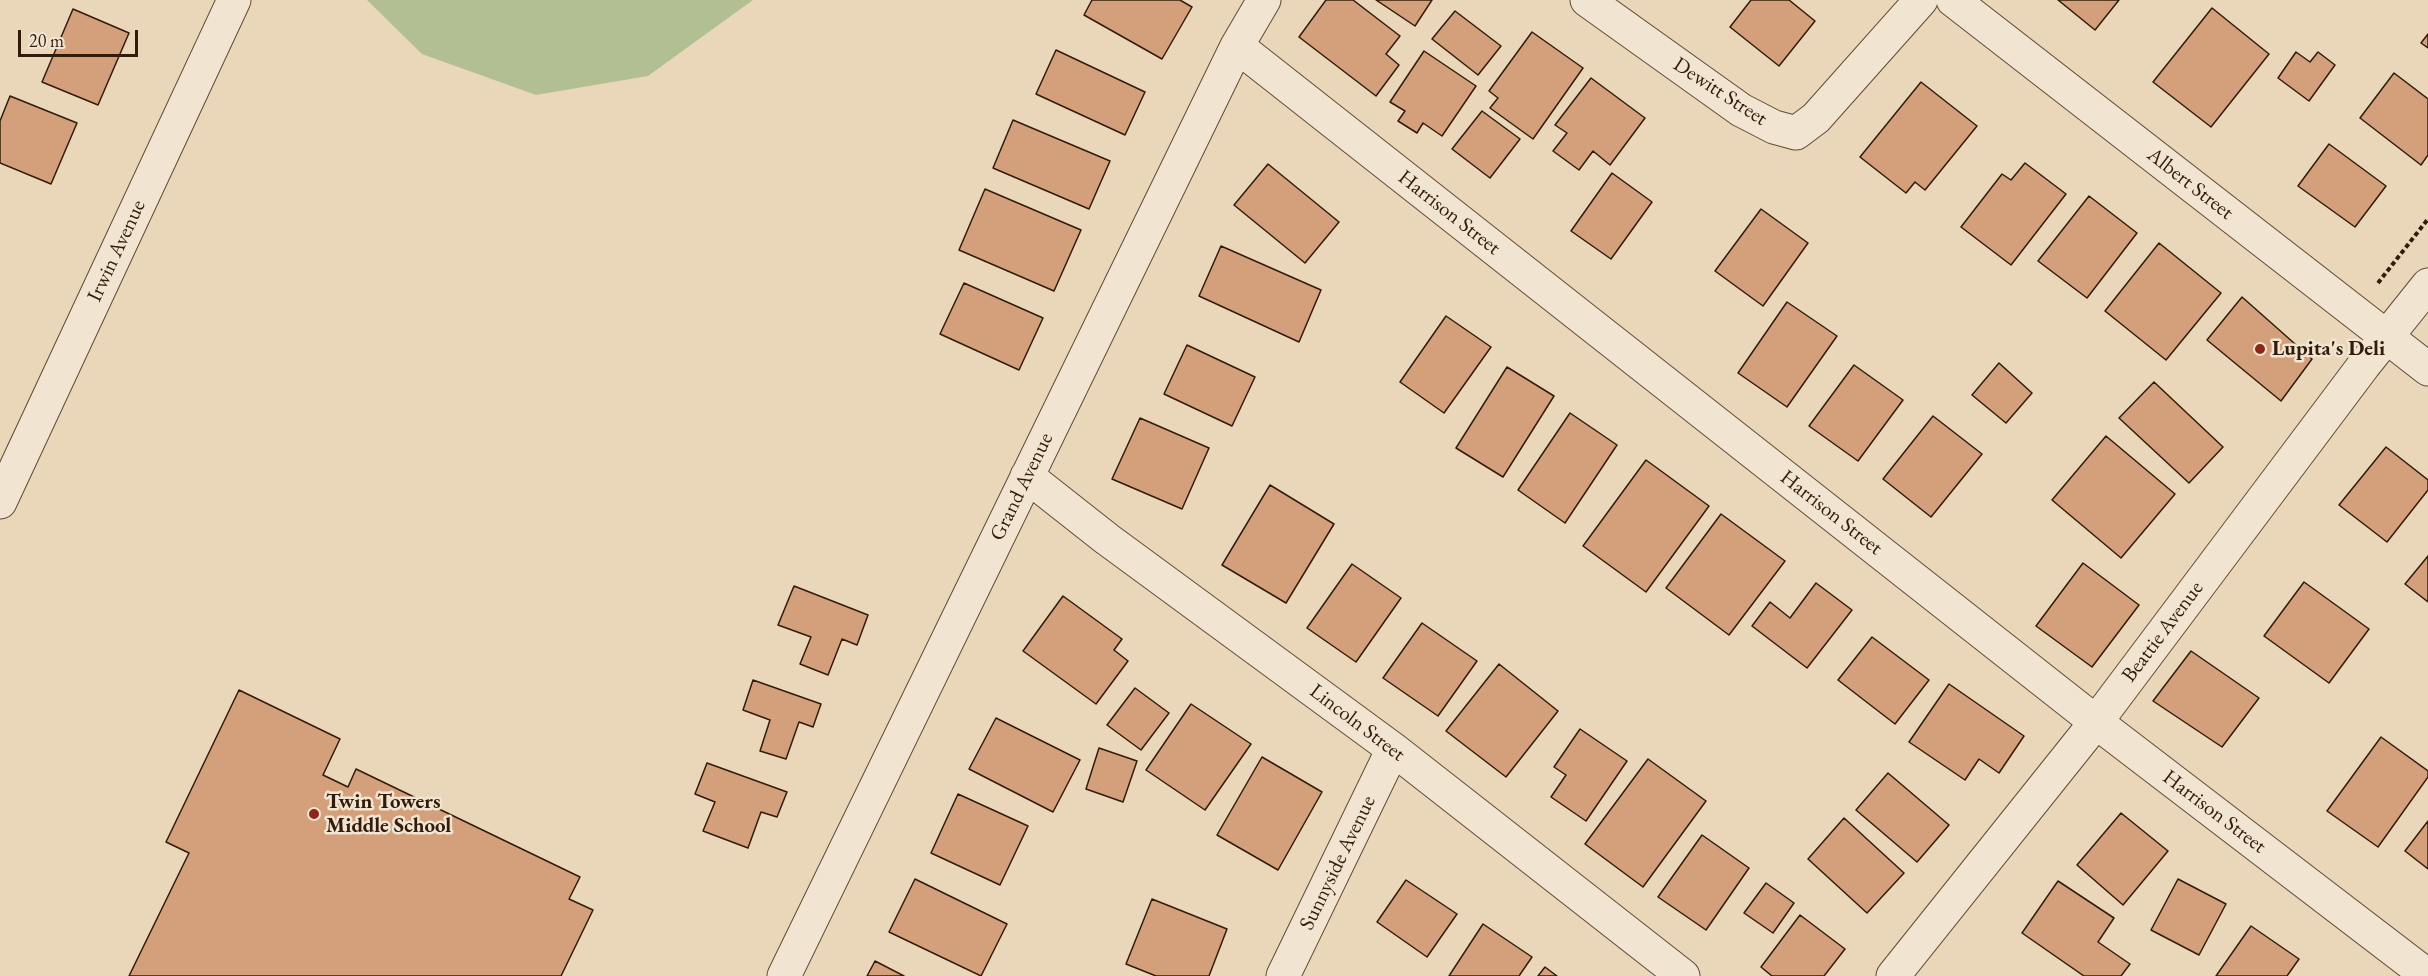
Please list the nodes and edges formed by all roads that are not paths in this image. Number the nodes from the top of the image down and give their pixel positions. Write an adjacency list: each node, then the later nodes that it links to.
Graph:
1 (234, 0): 11 (street, Irwin Avenue)
2 (1264, 0): 6 (street, Grand Avenue)
3 (1587, 0): 4 (street, Dewitt Street)
4 (1921, 0)
5 (1953, 0): 8 (street, Albert Street)
6 (1237, 46): 10 (street, Grand Avenue); 12 (street, Harrison Street)
7 (2428, 285): 8 (street, Beattie Avenue)
8 (2386, 337): 9 (street, Albert Street); 12 (street, Beattie Avenue)
9 (2428, 369)
10 (1027, 476): 13 (street, Lincoln Street); 15 (street, Grand Avenue)
11 (0, 502)
12 (2096, 722): 14 (street, Harrison Street); 18 (street, Beattie Avenue)
13 (1393, 749): 16 (street, Sunnyside Avenue); 17 (street, Lincoln Street)
14 (2428, 975)
15 (783, 976)
16 (1283, 976)
17 (1683, 976)
18 (1893, 976)

